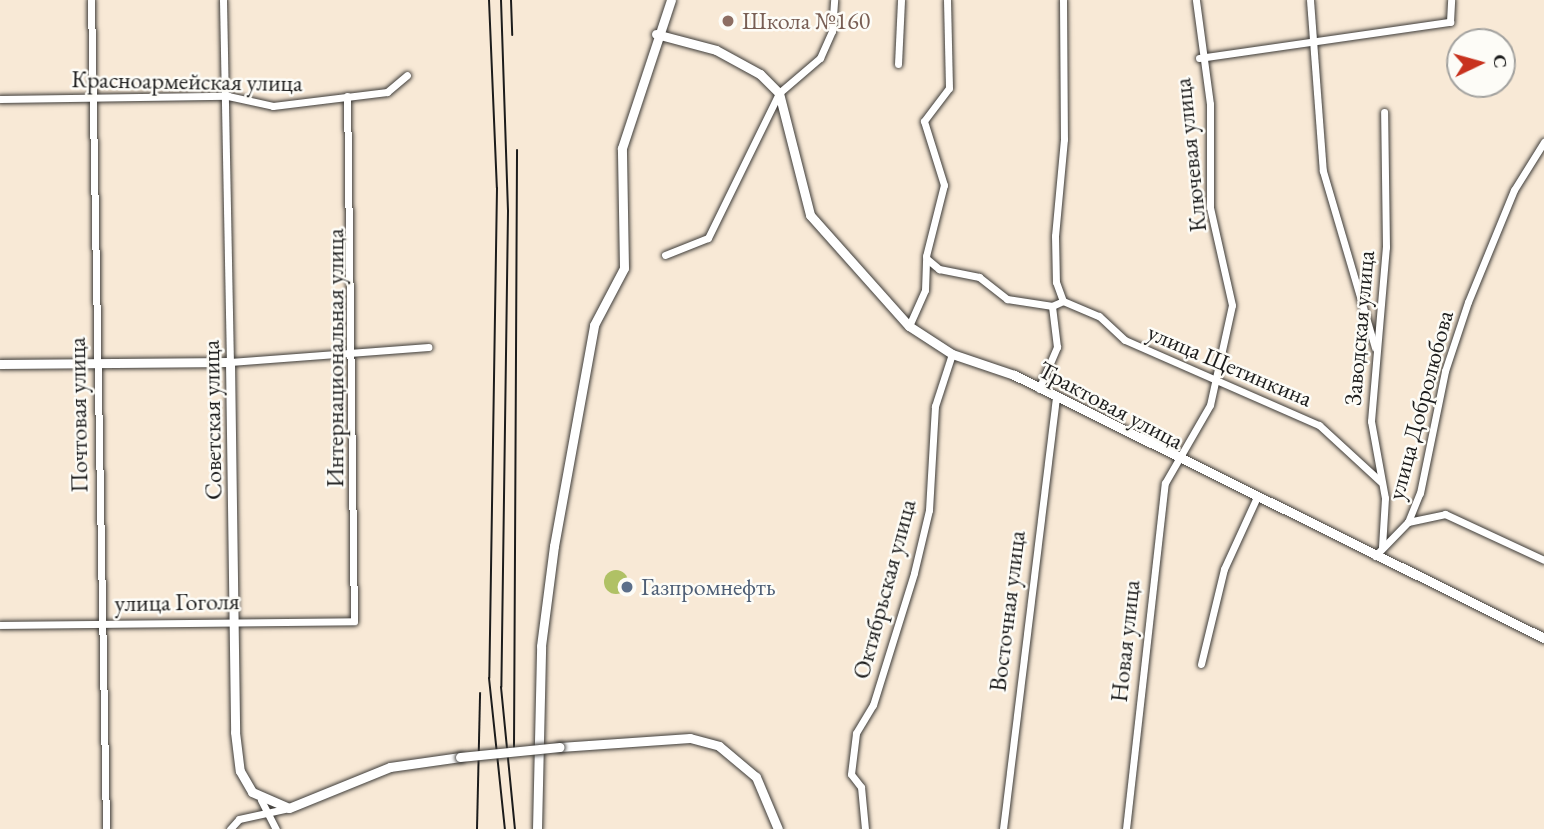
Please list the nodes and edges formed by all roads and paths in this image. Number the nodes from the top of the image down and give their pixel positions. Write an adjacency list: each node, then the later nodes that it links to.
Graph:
1 (91, 0): 18 (street, Почтовая улица)
2 (223, 0): 17 (street, Советская улица)
3 (671, 0): 11 (street)
4 (834, 0): 16 (street)
5 (901, 0): 14 (street)
6 (947, 0): 24 (street)
7 (1063, 0): 25 (street)
8 (1196, 0): 13 (street, Ключевая улица)
9 (1310, 0): 12 (street)
10 (1451, 0): 12 (street)
11 (656, 34): 16 (street); 57 (street)
12 (1311, 43): 13 (street); 29 (street)
13 (1199, 58): 35 (street, Ключевая улица)
14 (898, 65)
15 (407, 75): 19 (street, Красноармейская улица)
16 (779, 93): 23 (street); 27 (street, Трактовая улица)
17 (228, 96): 18 (street, Красноармейская улица); 19 (street, Красноармейская улица); 32 (street, Советская улица)
18 (91, 97): 20 (street, Красноармейская улица); 33 (street, Почтовая улица)
19 (347, 97): 31 (street, Интернациональная улица)
20 (0, 99)
21 (1384, 111): 29 (street, Заводская улица)
22 (1544, 142): 41 (street, улица Добролюбова)
23 (665, 255)
24 (926, 256): 26 (street); 27 (street)
25 (1063, 301): 26 (street); 35 (street, улица Щетинкина)
26 (1052, 306): 36 (street)
27 (909, 327): 30 (street, Трактовая улица)
28 (428, 347): 31 (street)
29 (1376, 349): 39 (street, Заводская улица)
30 (952, 354): 36 (street, Трактовая улица); 59 (street, Октябрьская улица)
31 (350, 356): 32 (street); 46 (street, Интернациональная улица)
32 (230, 362): 33 (street); 45 (street, Советская улица)
33 (98, 363): 34 (street); 47 (street, Почтовая улица)
34 (0, 364)
35 (1214, 383): 38 (street, Ключевая улица); 39 (street, улица Щетинкина)
36 (1039, 389): 37 (street, Трактовая улица)
37 (1056, 398): 38 (street, Трактовая улица); 60 (street, Восточная улица)
38 (1180, 463): 40 (street, Трактовая улица); 61 (street, Новая улица)
39 (1381, 482): 42 (street, Заводская улица)
40 (1256, 499): 43 (street, Трактовая улица); 50 (street)
41 (1408, 522): 42 (street, улица Добролюбова); 44 (street)
42 (1381, 547): 43 (street, улица Добролюбова)
43 (1375, 556): 49 (street, Трактовая улица)
44 (1544, 560)
45 (233, 619): 46 (street, улица Гоголя); 47 (street, улица Гоголя); 51 (street, Советская улица)
46 (354, 621)
47 (101, 622): 48 (street, улица Гоголя); 54 (street, Почтовая улица)
48 (0, 625)
49 (1544, 638)
50 (1201, 664)
51 (261, 800): 52 (street); 53 (street, Советская улица)
52 (289, 808): 53 (street); 58 (street, bridge)
53 (269, 816): 55 (street); 56 (street, Советская улица)
54 (106, 829)
55 (230, 829)
56 (276, 829)
57 (537, 829)
58 (778, 829)
59 (865, 829)
60 (1003, 829)
61 (1126, 829)

